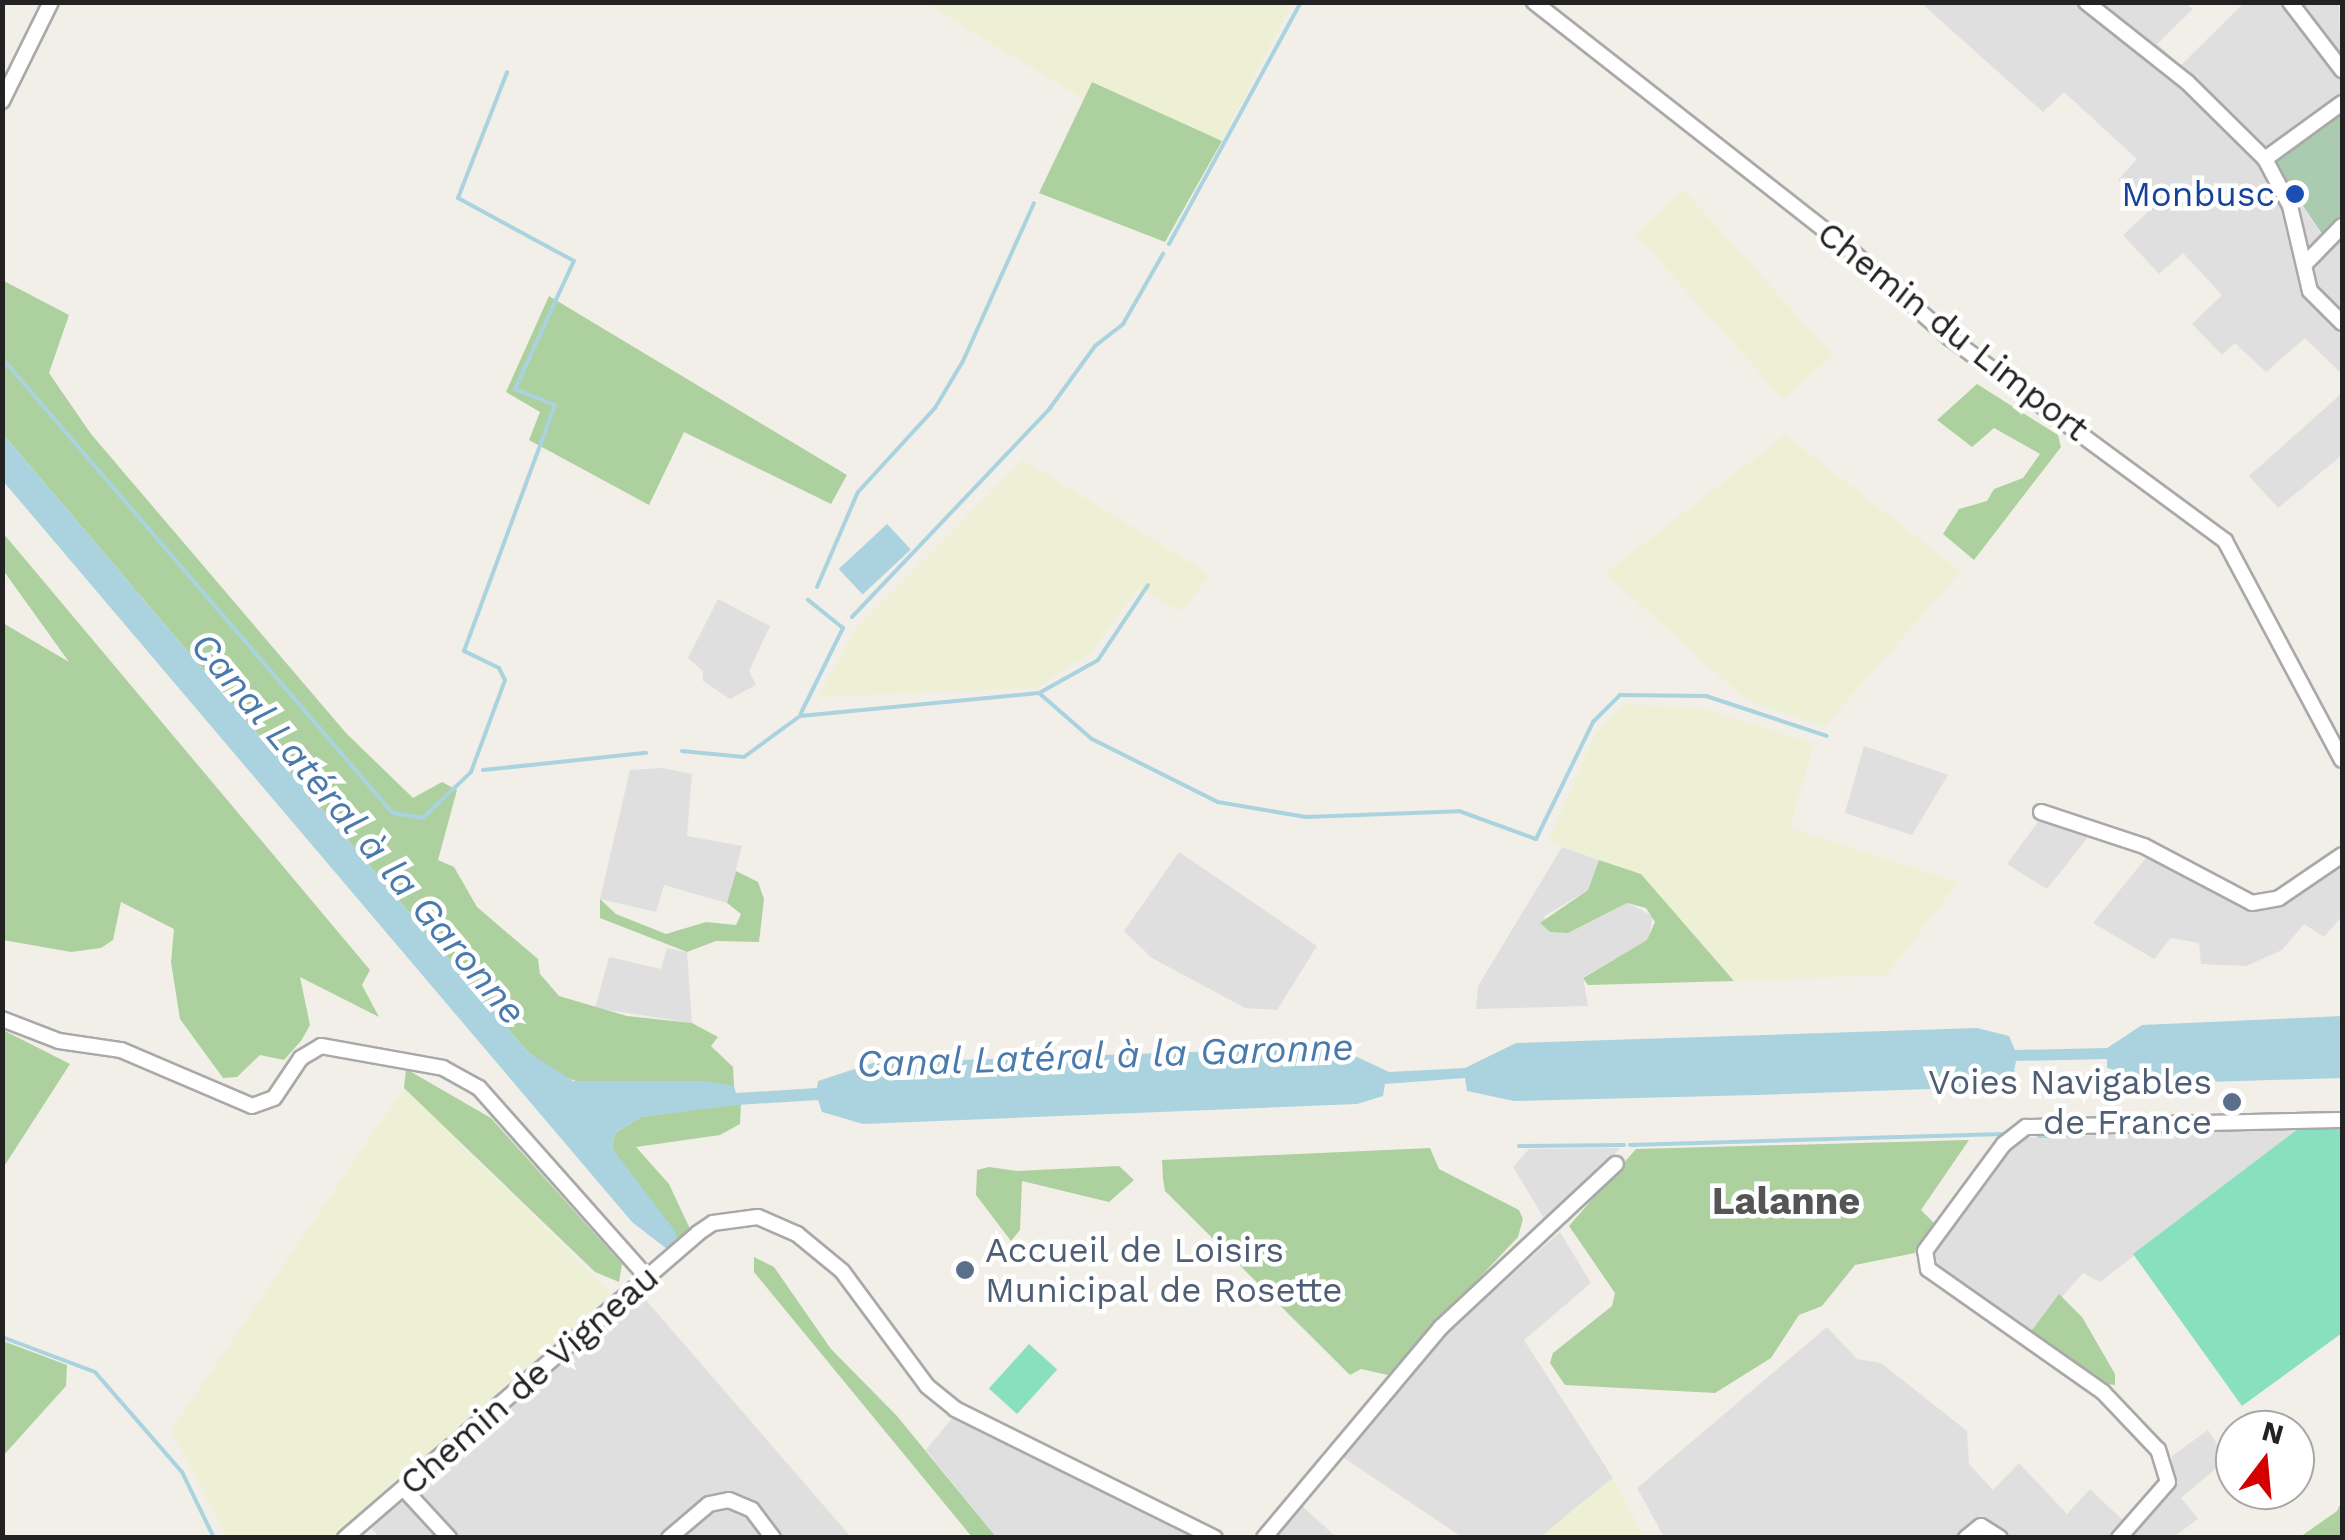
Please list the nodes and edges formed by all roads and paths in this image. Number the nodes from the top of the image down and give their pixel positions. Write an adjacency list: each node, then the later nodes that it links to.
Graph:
1 (51, 2): 6 (street)
2 (1534, 2): 12 (street, Chemin du Limport)
3 (2086, 2): 8 (street)
4 (2290, 2): 5 (street)
5 (2342, 70)
6 (2, 101)
7 (2342, 103): 8 (street)
8 (2265, 159): 10 (street)
9 (2342, 226): 10 (street)
10 (2305, 264): 11 (street)
11 (2342, 323)
12 (2342, 760)
13 (2041, 812): 14 (street)
14 (2342, 855)
15 (2, 1019): 18 (street)
16 (2342, 1120): 28 (street)
17 (1616, 1164): 25 (street)
18 (646, 1276): 19 (street, Chemin de Vigneau); 24 (street, Chemin de Vigneau)
19 (404, 1489): 20 (street, Chemin de Vigneau); 21 (street)
20 (345, 1538)
21 (449, 1538)
22 (670, 1538): 23 (street)
23 (773, 1538)
24 (1215, 1538)
25 (1264, 1538)
26 (1966, 1538): 27 (street)
27 (2000, 1538)
28 (2119, 1538)

